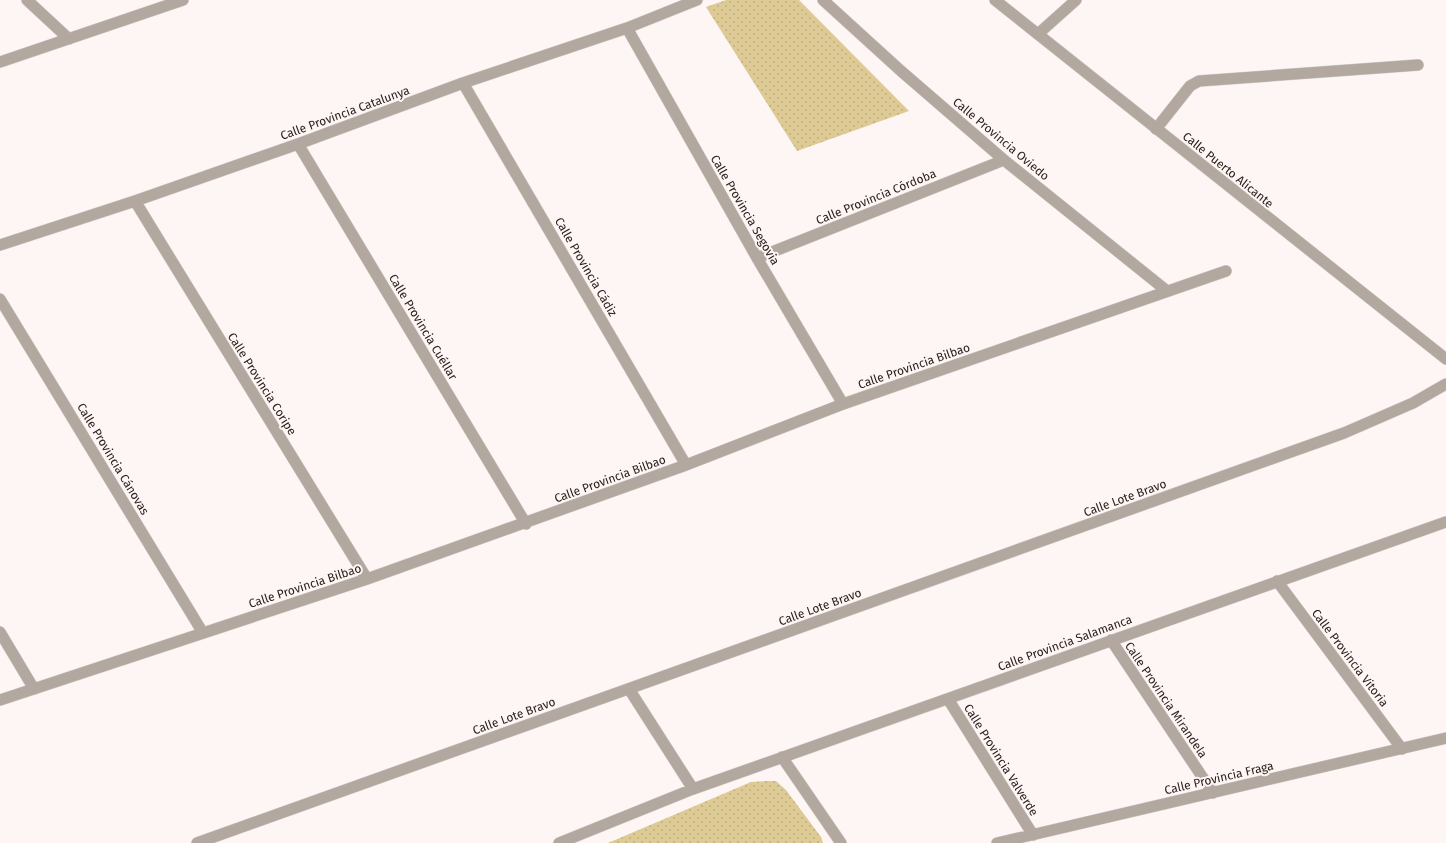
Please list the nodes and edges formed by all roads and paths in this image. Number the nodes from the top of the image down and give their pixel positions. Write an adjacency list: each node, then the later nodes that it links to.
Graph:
1 (27, 0): 9 (street)
2 (183, 0): 9 (street)
3 (697, 0): 7 (street, Calle Provincia Catalunya)
4 (823, 0): 15 (street, Calle Provincia Oviedo)
5 (995, 0): 8 (street, Calle Puerto Alicante)
6 (1076, 0): 8 (street)
7 (627, 28): 12 (street, Calle Provincia Catalunya); 18 (street, Calle Provincia Segovia)
8 (1038, 34): 13 (street, Calle Puerto Alicante)
9 (69, 39): 10 (street)
10 (0, 62)
11 (1418, 65): 13 (street)
12 (463, 83): 14 (street, Calle Provincia Catalunya); 25 (street, Calle Provincia Cádiz)
13 (1156, 129): 22 (street, Calle Puerto Alicante)
14 (298, 144): 16 (street, Calle Provincia Catalunya); 27 (street, Calle Provincia Cuéllar)
15 (1004, 160): 18 (street, Calle Provincia Córdoba); 20 (street, Calle Provincia Oviedo)
16 (135, 201): 17 (street, Calle Provincia Catalunya); 28 (street, Calle Provincia Coripe)
17 (0, 245)
18 (758, 258): 24 (street, Calle Provincia Segovia)
19 (1226, 272): 20 (street, Calle Provincia Bilbao)
20 (1167, 291): 24 (street, Calle Provincia Bilbao)
21 (0, 299): 31 (street, Calle Provincia Cánovas)
22 (1446, 360)
23 (1446, 384): 34 (street, Calle Lote Bravo)
24 (843, 404): 25 (street, Calle Provincia Bilbao)
25 (686, 465): 27 (street, Calle Provincia Bilbao)
26 (1446, 522): 29 (street, Calle Provincia Salamanca)
27 (526, 524): 28 (street, Calle Provincia Bilbao)
28 (367, 579): 31 (street, Calle Provincia Bilbao)
29 (1277, 582): 32 (street, Calle Provincia Salamanca); 38 (street, Calle Provincia Vitoria)
30 (0, 632): 33 (street)
31 (203, 633): 33 (street, Calle Provincia Bilbao)
32 (1111, 640): 35 (street, Calle Provincia Salamanca); 41 (street, Calle Provincia Mirandela)
33 (34, 689): 36 (street, Calle Provincia Bilbao)
34 (629, 689): 40 (street); 43 (street, Calle Lote Bravo)
35 (948, 699): 39 (street, Calle Provincia Salamanca); 42 (street, Calle Provincia Valverde)
36 (0, 700)
37 (1446, 738): 38 (street, Calle Provincia Fraga)
38 (1402, 749): 41 (street, Calle Provincia Fraga)
39 (782, 758): 40 (street, Calle Provincia Salamanca); 45 (street)
40 (693, 789): 44 (street, Calle Provincia Salamanca)
41 (1212, 793): 42 (street, Calle Provincia Fraga)
42 (1033, 835): 46 (street, Calle Provincia Fraga)
43 (197, 843)
44 (559, 843)
45 (841, 843)
46 (997, 843)

